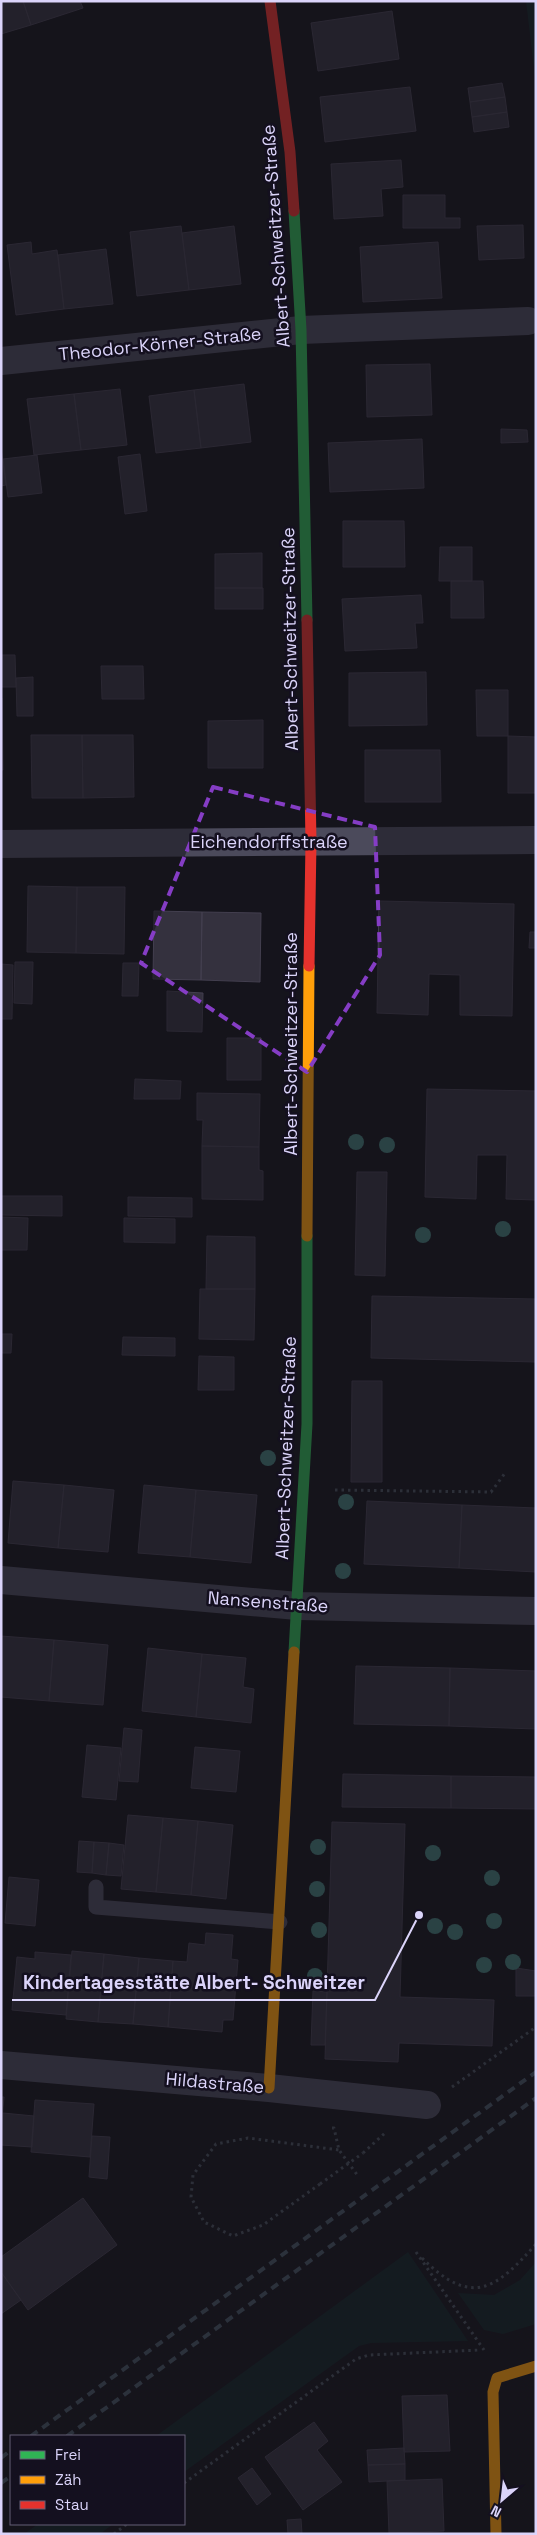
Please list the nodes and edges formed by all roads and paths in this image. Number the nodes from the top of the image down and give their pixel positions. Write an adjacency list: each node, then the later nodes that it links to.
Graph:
1 (270, 1): 3 (street, Albert-Schweitzer-Straße)
2 (528, 322): 3 (street, Theodor-Körner-Straße)
3 (301, 330): 4 (street, Theodor-Körner-Straße); 6 (street, Albert-Schweitzer-Straße)
4 (1, 360)
5 (536, 840): 6 (street, Eichendorffstraße)
6 (311, 842): 7 (street, Eichendorffstraße); 9 (street, Albert-Schweitzer-Straße)
7 (1, 844)
8 (505, 1473): 9 (path)
9 (304, 1489): 11 (street, Albert-Schweitzer-Straße)
10 (1, 1580): 11 (street, Nansenstraße)
11 (298, 1606): 12 (street, Nansenstraße); 14 (street, Albert-Schweitzer-Straße)
12 (536, 1610)
13 (96, 1887): 14 (lane)
14 (280, 1922): 17 (street, Albert-Schweitzer-Straße)
15 (536, 2027): 18 (path)
16 (1, 2065): 17 (street, Hildastraße)
17 (269, 2088): 18 (street, Hildastraße)
18 (428, 2105)
19 (334, 2128): 20 (path)
20 (338, 2150): 21 (path, bridge); 22 (path)
21 (363, 2153)
22 (358, 2176)
23 (536, 2244): 25 (path)
24 (536, 2366): 28 (street)
25 (185, 2482)
26 (126, 2525): 27 (path)
27 (114, 2534)
28 (496, 2534)

